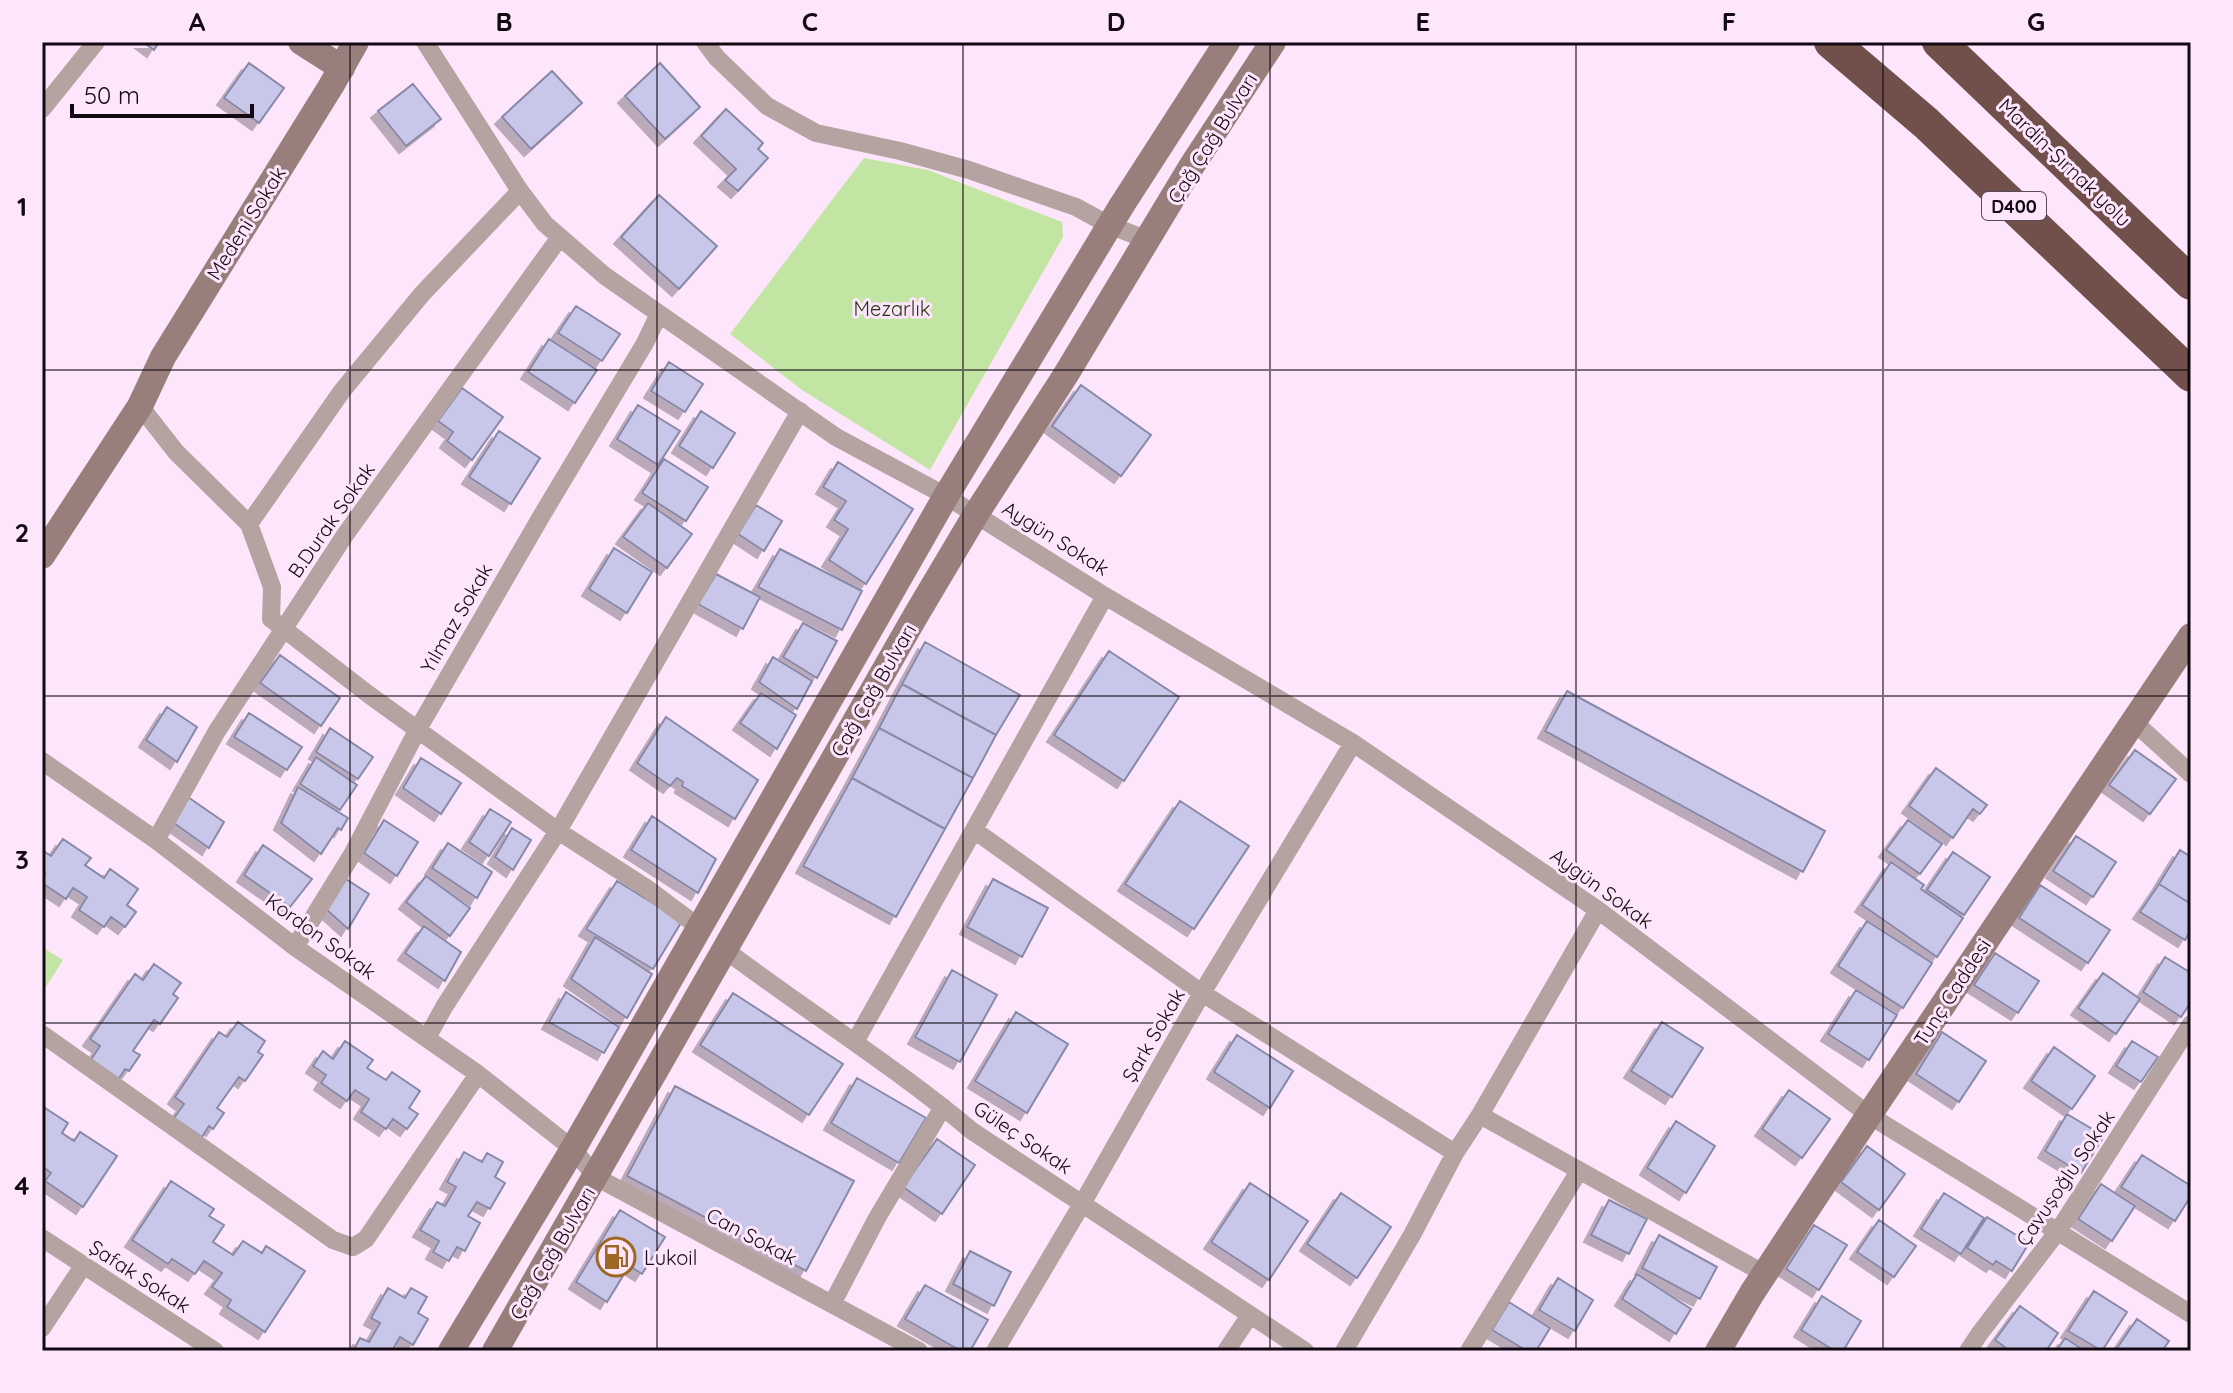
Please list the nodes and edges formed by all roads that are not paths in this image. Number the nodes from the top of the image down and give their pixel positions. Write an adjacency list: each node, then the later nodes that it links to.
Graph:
1 (96, 42): 11 (street)
2 (301, 42): 10 (main road)
3 (356, 42): 10 (main road, Medeni Sokak)
4 (425, 42): 12 (street, Aygün Sokak)
5 (705, 42): 13 (street)
6 (1227, 42): 13 (main road, Çağ Çağ Bulvarı)
7 (1273, 42): 15 (main road, Çağ Çağ Bulvarı)
8 (1831, 42): 18 (highway, D400)
9 (1939, 42): 16 (highway, Mardin-Şırnak yolu)
10 (342, 68): 19 (main road, Medeni Sokak)
11 (42, 109)
12 (520, 191): 14 (street, Aygün Sokak); 23 (street)
13 (1109, 225): 15 (street); 21 (main road, Çağ Çağ Bulvarı)
14 (560, 237): 17 (street, Aygün Sokak); 26 (street, B.Durak Sokak)
15 (1148, 240): 22 (main road, Çağ Çağ Bulvarı)
16 (2191, 283)
17 (659, 314): 20 (street, Aygün Sokak); 29 (street, Yılmaz Sokak)
18 (2191, 375)
19 (140, 406): 23 (street); 24 (main road, Medeni Sokak)
20 (800, 411): 21 (street, Aygün Sokak); 34 (street)
21 (946, 496): 22 (street, Aygün Sokak); 37 (main road, Çağ Çağ Bulvarı)
22 (976, 514): 25 (street, Aygün Sokak); 39 (main road, Çağ Çağ Bulvarı)
23 (249, 524): 26 (street)
24 (42, 556)
25 (1105, 596): 30 (street, Aygün Sokak); 33 (street)
26 (284, 629): 29 (street); 35 (street, B.Durak Sokak)
27 (2191, 636): 28 (main road, Tunç Caddesi)
28 (2133, 721): 32 (street); 49 (main road, Tunç Caddesi)
29 (418, 729): 34 (street); 38 (street, Yılmaz Sokak)
30 (1353, 743): 36 (street, Aygün Sokak); 40 (street, Şark Sokak)
31 (42, 761): 35 (street, Kordon Sokak)
32 (2191, 774)
33 (974, 830): 40 (street); 44 (street)
34 (558, 831): 37 (street); 43 (street)
35 (156, 840): 38 (street, Kordon Sokak)
36 (1598, 910): 48 (street); 49 (street, Aygün Sokak)
37 (700, 928): 50 (main road, Çağ Çağ Bulvarı)
38 (295, 947): 43 (street, Kordon Sokak)
39 (724, 949): 44 (street, Güleç Sokak); 53 (main road, Çağ Çağ Bulvarı)
40 (1202, 993): 51 (street); 54 (street, Şark Sokak)
41 (2191, 1024): 45 (street, Çavuşoğlu Sokak)
42 (42, 1034): 46 (street)
43 (427, 1038): 46 (street, Kordon Sokak)
44 (855, 1042): 47 (street, Güleç Sokak)
45 (2184, 1050): 55 (street, Çavuşoğlu Sokak)
46 (478, 1074): 50 (street, Kordon Sokak)
47 (943, 1107): 54 (street, Güleç Sokak); 59 (street)
48 (1480, 1115): 51 (street); 52 (street)
49 (1869, 1115): 55 (street, Aygün Sokak); 58 (main road, Tunç Caddesi)
50 (573, 1149): 53 (street, Can Sokak); 64 (main road, Çağ Çağ Bulvarı)
51 (1455, 1153): 70 (street)
52 (1579, 1171): 58 (street); 71 (street)
53 (596, 1177): 59 (street, Can Sokak); 65 (main road, Çağ Çağ Bulvarı)
54 (1082, 1204): 61 (street, Güleç Sokak); 67 (street, Şark Sokak)
55 (2058, 1231): 60 (street, Aygün Sokak); 73 (street, Çavuşoğlu Sokak)
56 (42, 1238): 57 (street, Şafak Sokak)
57 (83, 1266): 62 (street); 63 (street, Şafak Sokak)
58 (1765, 1274): 72 (main road, Tunç Caddesi)
59 (832, 1304): 66 (street, Can Sokak)
60 (2191, 1314)
61 (1250, 1315): 68 (street); 69 (street, Güleç Sokak)
62 (42, 1328)
63 (215, 1351)
64 (451, 1351)
65 (495, 1351)
66 (919, 1351)
67 (995, 1351)
68 (1226, 1351)
69 (1305, 1351)
70 (1344, 1351)
71 (1469, 1351)
72 (1718, 1351)
73 (1968, 1351)

